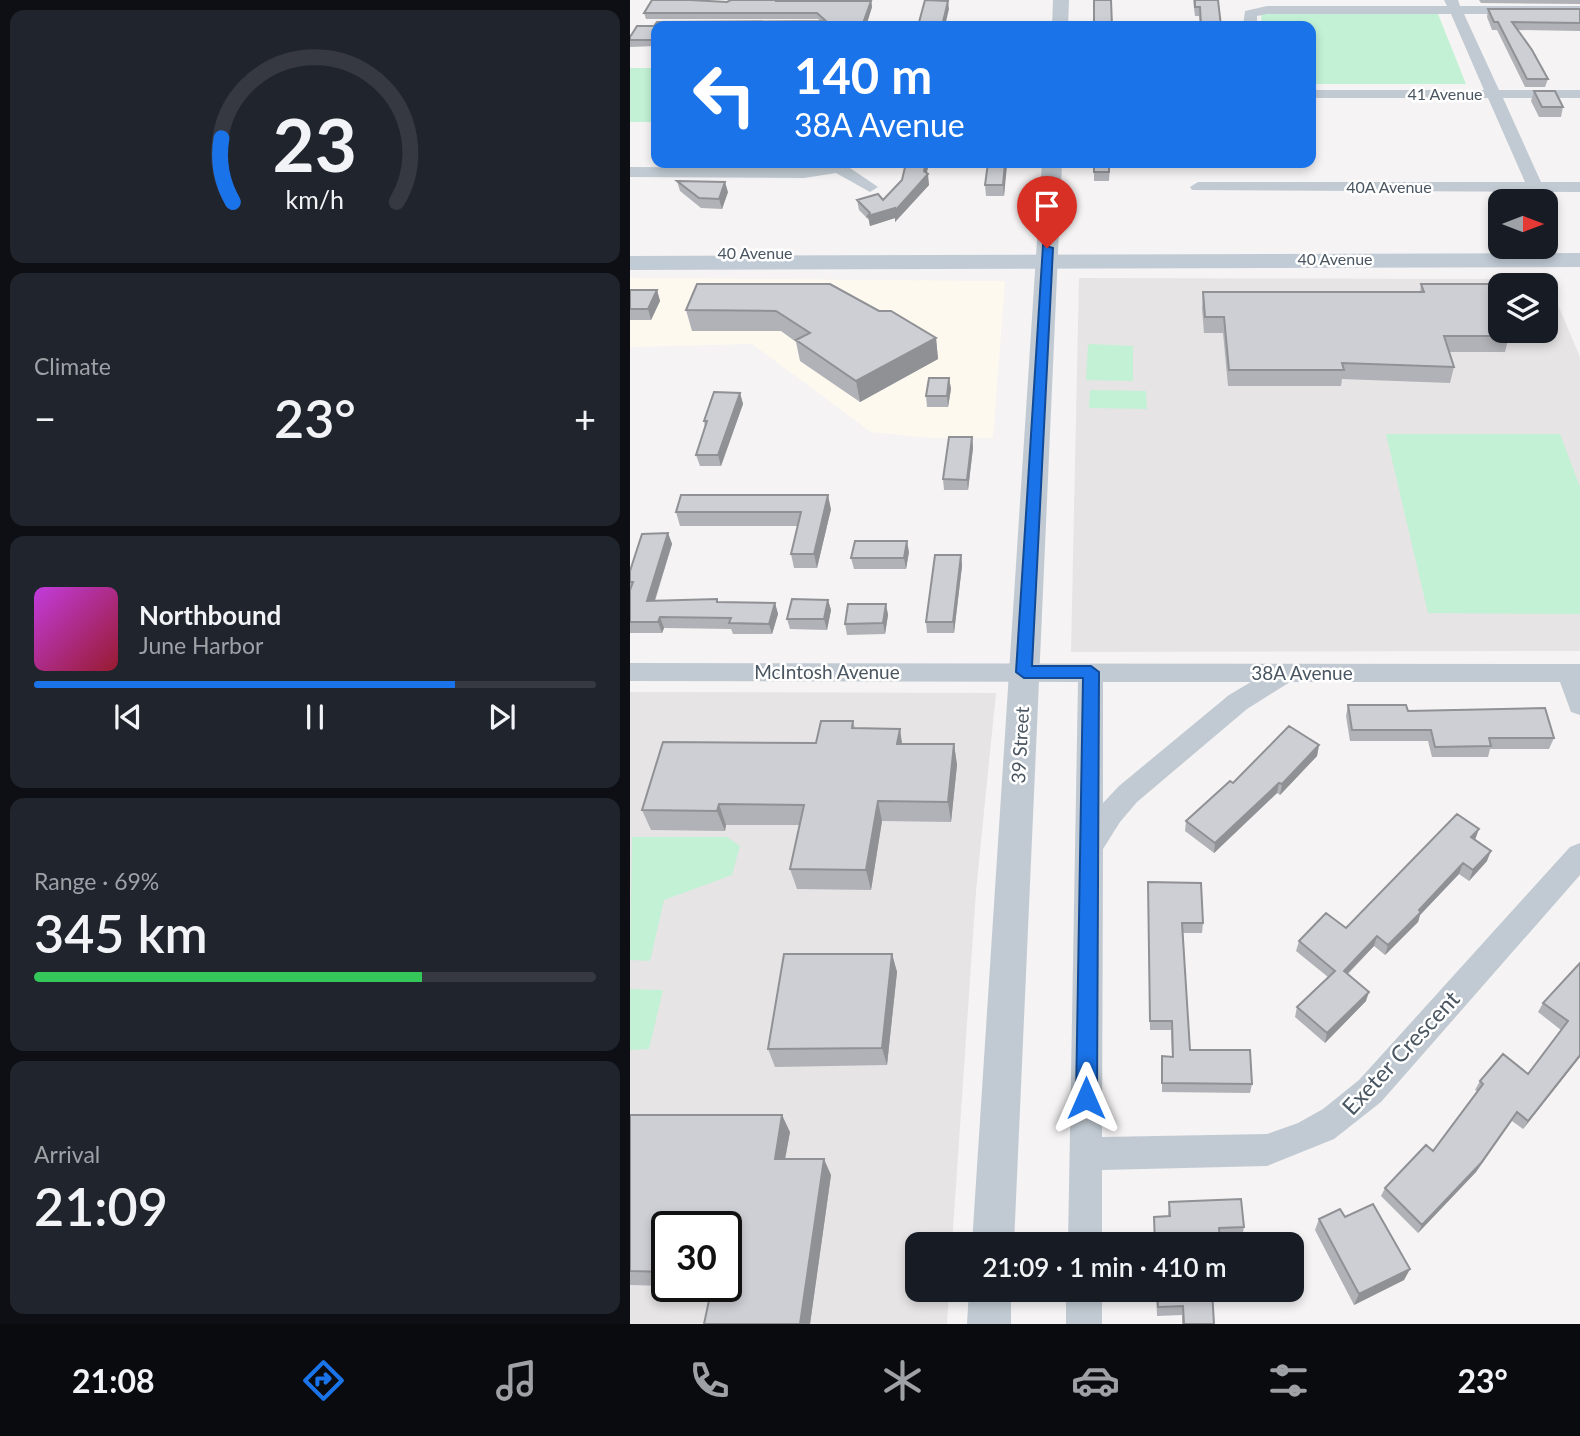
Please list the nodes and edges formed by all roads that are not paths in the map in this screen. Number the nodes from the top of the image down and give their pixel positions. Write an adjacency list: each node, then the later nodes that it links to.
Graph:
1 (1061, 0): 5 (street)
2 (1453, 5): 3 (street); 4 (street); 7 (street)
3 (1580, 10)
4 (1251, 19)
5 (1060, 21)
6 (1316, 94): 7 (street, 41 Avenue)
7 (1493, 94): 8 (street, 41 Avenue); 15 (street)
8 (1580, 94)
9 (829, 168): 12 (street)
10 (848, 168): 13 (street)
11 (1052, 168): 18 (street, 39 Street)
12 (630, 172)
13 (870, 187)
14 (1198, 187): 15 (street, 40A Avenue)
15 (1535, 187): 16 (street, 40A Avenue)
16 (1580, 187)
17 (630, 253): 18 (main road, 40 Avenue)
18 (1046, 259): 19 (main road, 40 Avenue); 20 (main road, 40 Avenue); 22 (street, 39 Street)
19 (1580, 260)
20 (630, 263)
21 (630, 672): 22 (street, McIntosh Avenue)
22 (1024, 672): 23 (street, 38A Avenue); 30 (street, 39 Street)
23 (1091, 672): 24 (street, 38A Avenue); 27 (street)
24 (1286, 672): 25 (street, 38A Avenue); 27 (street)
25 (1575, 673): 26 (street)
26 (1580, 705)
27 (1088, 848): 29 (street)
28 (1580, 855): 29 (street, Exeter Crescent)
29 (1086, 1154): 31 (street)
30 (994, 1232)
31 (1085, 1232)
32 (990, 1302): 34 (street)
33 (1084, 1302): 35 (street)
34 (989, 1324)
35 (1084, 1324)

